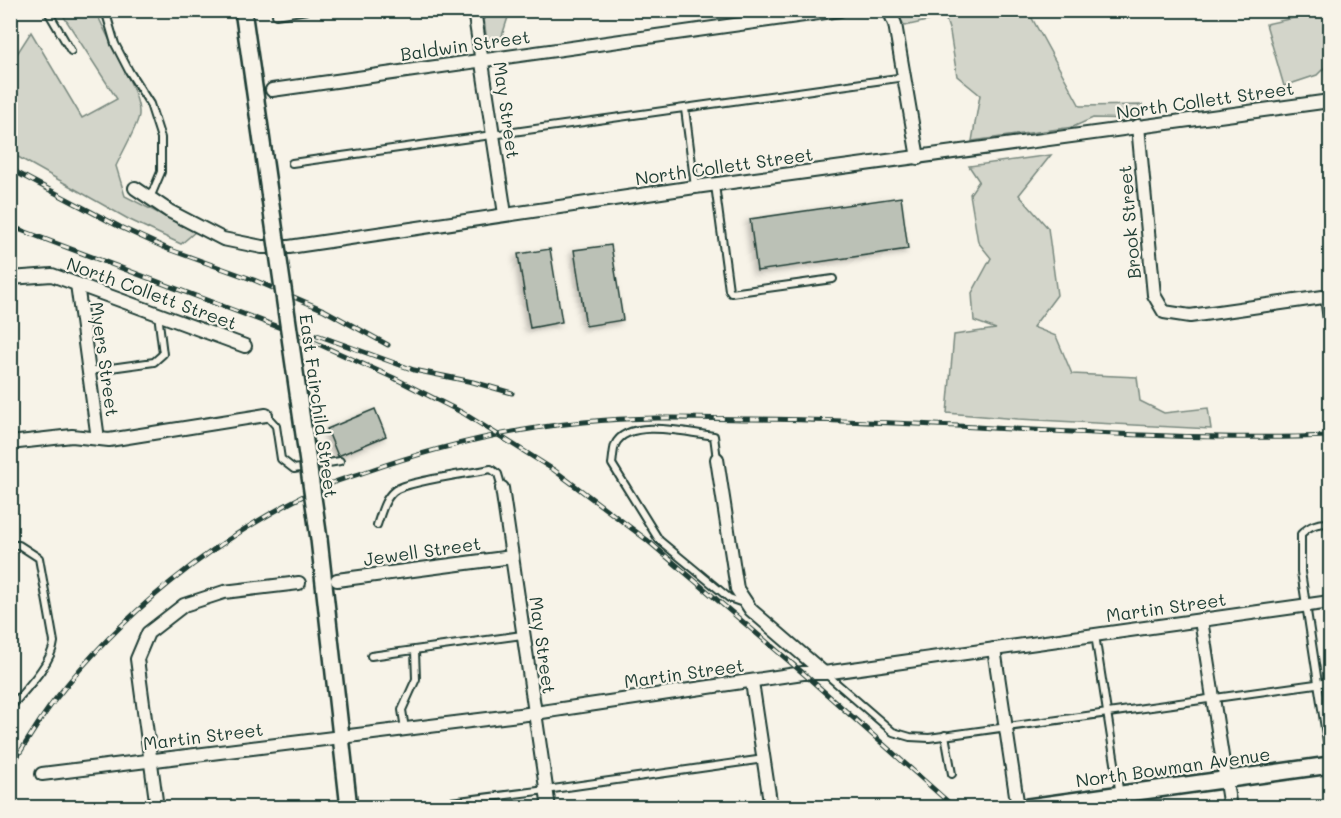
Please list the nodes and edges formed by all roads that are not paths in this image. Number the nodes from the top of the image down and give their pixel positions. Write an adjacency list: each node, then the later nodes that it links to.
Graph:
1 (47, 10): 9 (lane)
2 (105, 10): 22 (lane)
3 (243, 10): 64 (street, East Fairchild Street, bridge)
4 (307, 10): 8 (lane)
5 (474, 10): 10 (street, May Street)
6 (840, 10): 10 (street, Baldwin Street)
7 (889, 10): 11 (street)
8 (276, 15)
9 (71, 51)
10 (482, 61): 12 (street, Baldwin Street); 16 (street, May Street)
11 (905, 77): 14 (lane); 17 (street)
12 (272, 90)
13 (1330, 101): 15 (street, North Collett Street)
14 (685, 109): 16 (lane); 20 (lane)
15 (1138, 126): 17 (street, North Collett Street); 27 (street, Brook Street)
16 (493, 135): 18 (lane); 23 (street, May Street)
17 (918, 158): 19 (street, North Collett Street)
18 (292, 163)
19 (715, 185): 20 (street, North Collett Street); 25 (lane)
20 (696, 187): 23 (street, North Collett Street)
21 (135, 188): 22 (street, North Collett Street)
22 (150, 198): 23 (street, North Collett Street)
23 (505, 214)
24 (10, 278): 26 (street, North Collett Street)
25 (833, 279)
26 (77, 284): 28 (street, North Collett Street); 31 (street, Myers Street)
27 (1327, 297): 29 (lane)
28 (158, 314): 30 (street, North Collett Street); 31 (lane)
29 (1330, 344)
30 (245, 346)
31 (89, 372): 33 (street, Myers Street)
32 (266, 415): 33 (street); 36 (lane)
33 (98, 439): 34 (street)
34 (10, 443)
35 (717, 459): 45 (street); 45 (lane)
36 (340, 461)
37 (502, 488): 39 (lane); 41 (street, May Street)
38 (1330, 523): 46 (lane)
39 (377, 525)
40 (10, 545): 58 (lane)
41 (512, 557): 42 (street, Jewell Street); 48 (street, May Street)
42 (337, 580)
43 (299, 583): 66 (street)
44 (1330, 602): 46 (street, Martin Street)
45 (747, 604): 53 (street)
46 (1305, 605): 47 (street, Martin Street); 56 (lane)
47 (1200, 620): 49 (street, Martin Street); 57 (street)
48 (522, 634): 51 (lane); 60 (street, May Street)
49 (1095, 635): 50 (street, Martin Street); 59 (lane)
50 (994, 649): 53 (street, Martin Street); 61 (street)
51 (415, 651): 52 (lane); 62 (lane)
52 (371, 656)
53 (824, 673): 54 (street, Martin Street); 63 (lane)
54 (752, 682): 60 (street, Martin Street); 65 (street)
55 (1330, 682): 56 (lane)
56 (1317, 684): 57 (lane); 67 (lane)
57 (1213, 699): 59 (lane); 70 (street)
58 (10, 708)
59 (1108, 712): 61 (lane); 72 (lane)
60 (535, 713): 62 (street, Martin Street); 71 (street, May Street)
61 (1006, 728): 63 (lane); 78 (street)
62 (405, 729): 64 (street, Martin Street)
63 (945, 735): 69 (lane)
64 (342, 738): 66 (street, Martin Street); 74 (street, East Fairchild Street)
65 (764, 759): 71 (lane); 77 (street)
66 (151, 761): 68 (street, Martin Street); 73 (street)
67 (1330, 763): 70 (street, North Bowman Avenue)
68 (42, 774)
69 (952, 774)
70 (1226, 779): 72 (street, North Bowman Avenue); 79 (street)
71 (546, 790): 75 (lane); 76 (street, May Street)
72 (1121, 800): 78 (street, North Bowman Avenue)
73 (157, 807)
74 (349, 807)
75 (403, 807)
76 (549, 807)
77 (771, 807)
78 (1020, 807)
79 (1230, 807)

